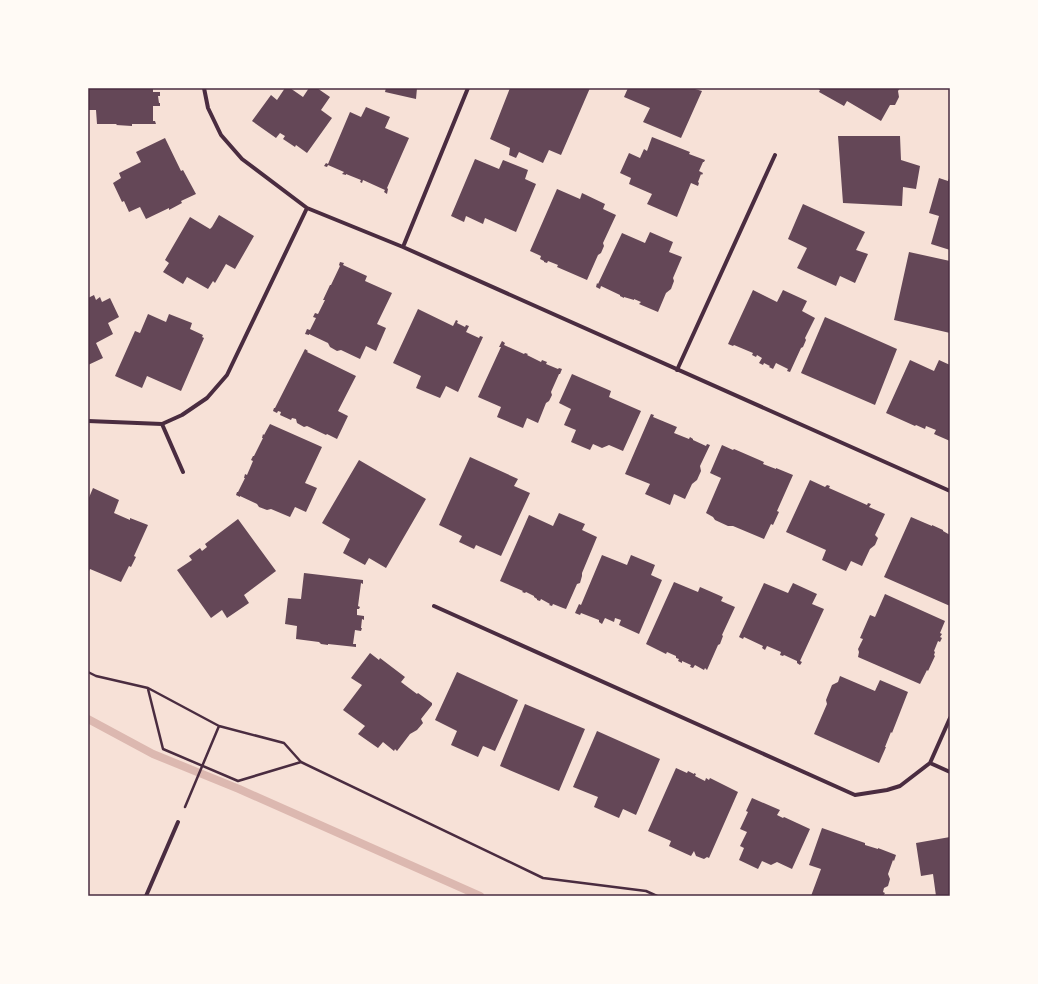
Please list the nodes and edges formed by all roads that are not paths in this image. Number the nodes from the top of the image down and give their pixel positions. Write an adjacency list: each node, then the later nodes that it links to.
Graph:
1 (204, 88): 4 (street)
2 (468, 88): 5 (street)
3 (775, 155): 6 (street)
4 (307, 208): 5 (street); 8 (street)
5 (403, 247): 6 (street)
6 (676, 370): 10 (street)
7 (88, 421): 8 (street)
8 (162, 424): 9 (street)
9 (183, 472)
10 (950, 492)
11 (434, 606): 13 (street)
12 (950, 718): 13 (street)
13 (930, 763): 14 (street)
14 (950, 772)
15 (178, 822): 16 (street)
16 (146, 896)

